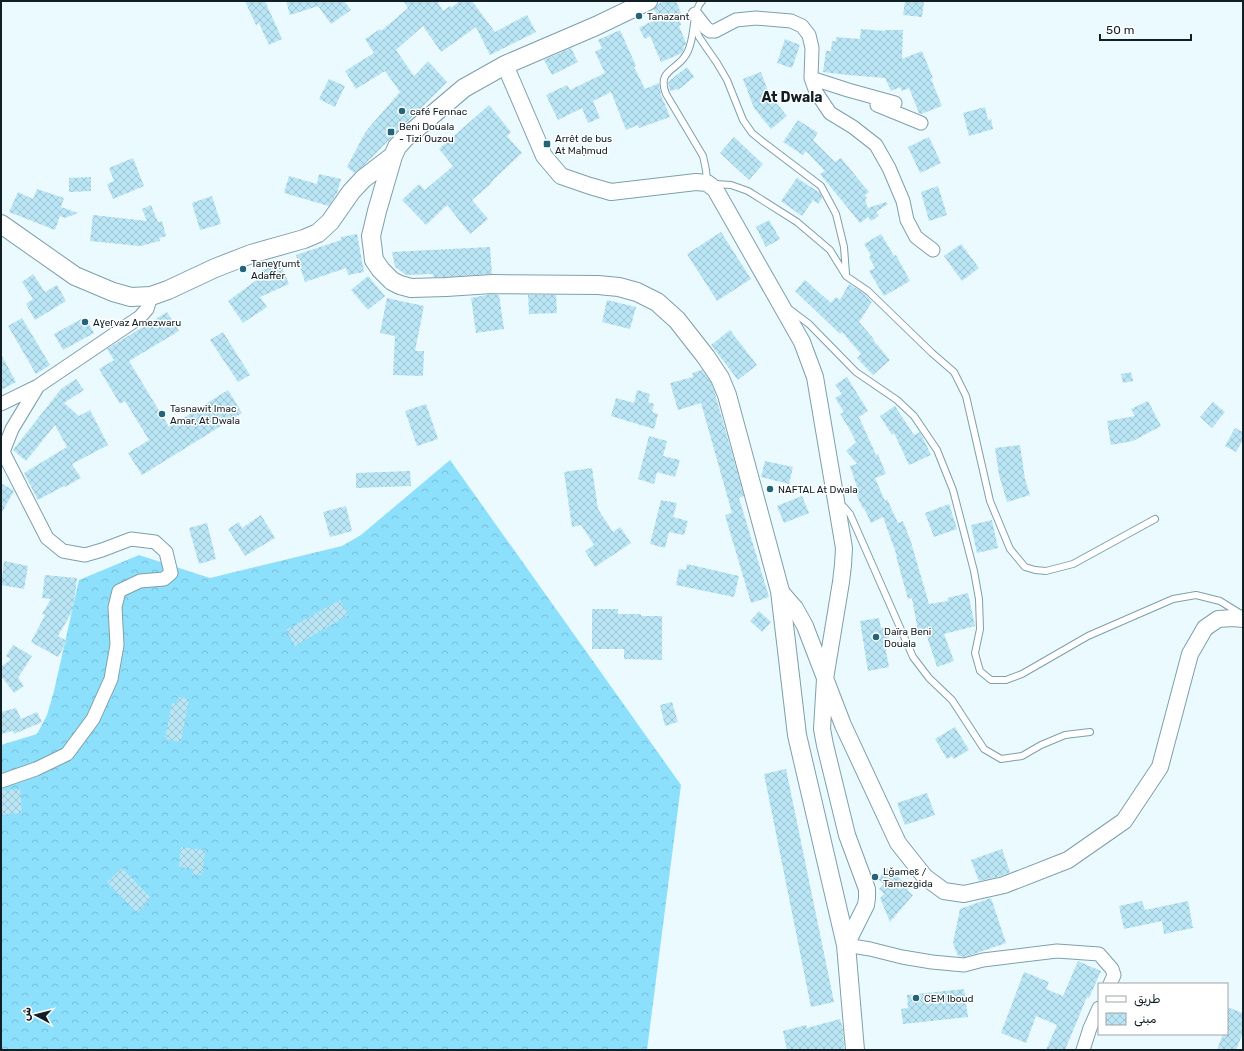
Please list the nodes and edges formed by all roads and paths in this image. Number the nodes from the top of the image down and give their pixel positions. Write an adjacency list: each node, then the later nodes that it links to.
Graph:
1 (648, 1): 4 (main road)
2 (702, 1): 3 (lane)
3 (695, 14): 5 (street); 10 (lane); 13 (lane)
4 (505, 65): 9 (main road); 10 (street)
5 (811, 78): 6 (street); 12 (street)
6 (848, 90): 7 (street); 8 (street)
7 (894, 103)
8 (921, 123)
9 (393, 156): 14 (main road); 20 (main road)
10 (707, 183): 13 (lane); 15 (street)
11 (1, 224): 14 (main road)
12 (933, 250)
13 (846, 276): 19 (lane)
14 (151, 296): 16 (street)
15 (780, 302): 18 (street); 21 (lane)
16 (38, 386): 17 (street); 25 (street)
17 (1, 404)
18 (836, 503): 23 (street); 24 (lane)
19 (1156, 519)
20 (780, 591): 23 (street); 26 (main road)
21 (1243, 616)
22 (1243, 619): 23 (street)
23 (825, 679): 26 (street)
24 (1090, 732)
25 (1, 781)
26 (846, 944): 27 (street); 29 (main road)
27 (1110, 983)
28 (1098, 1010): 30 (street)
29 (855, 1050)
30 (1082, 1050)

